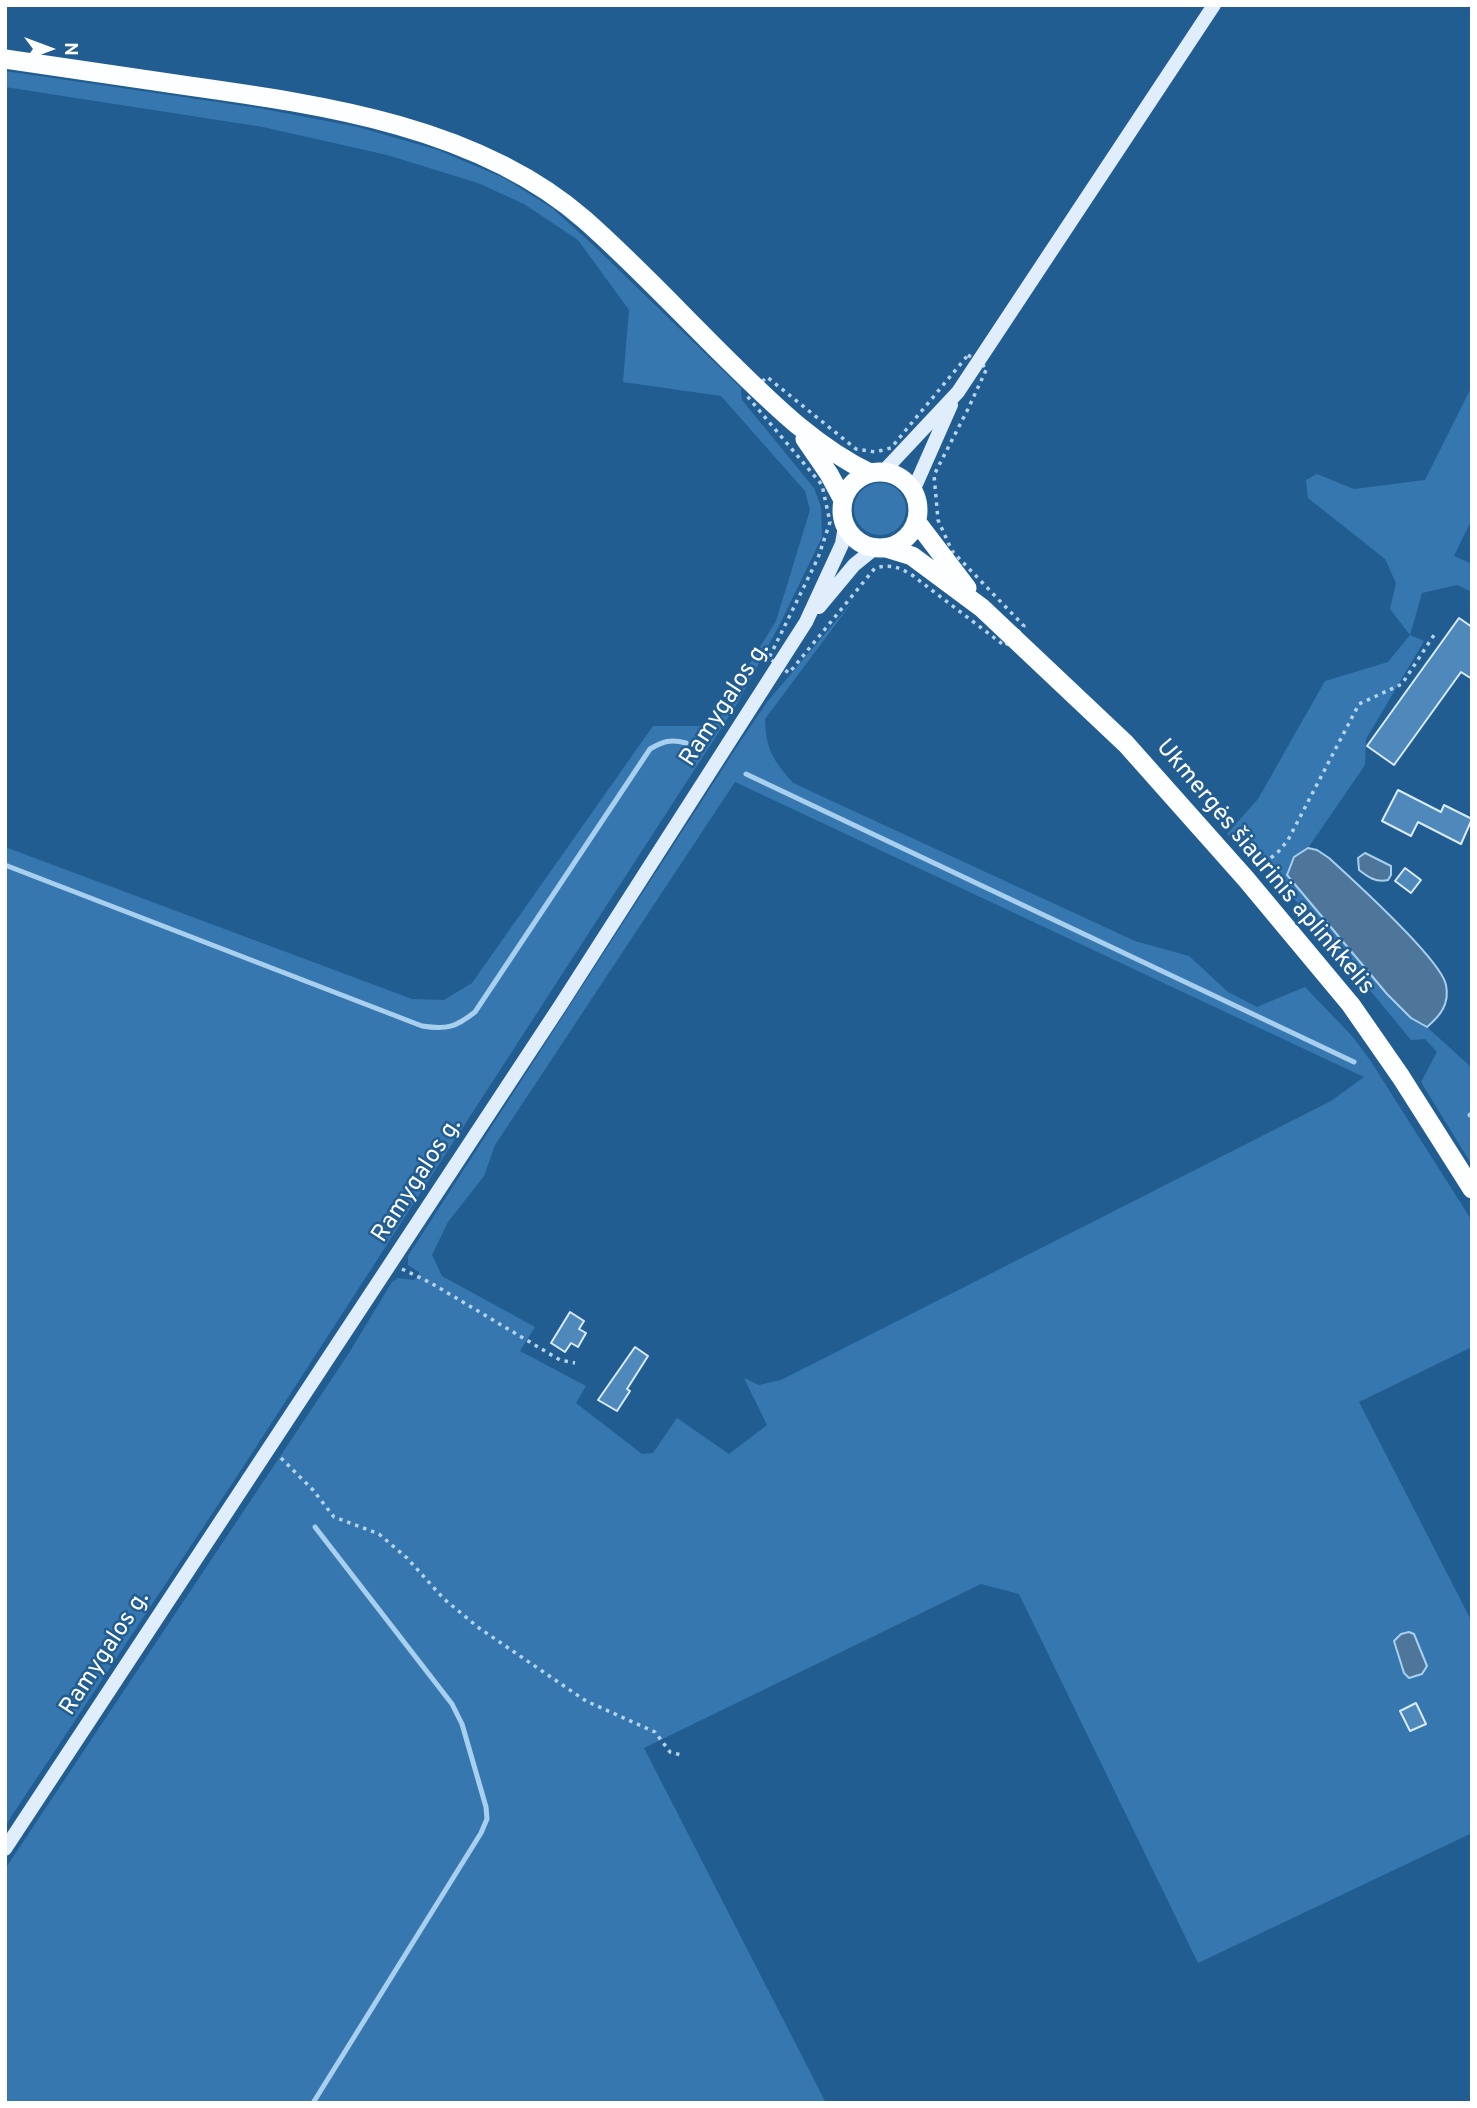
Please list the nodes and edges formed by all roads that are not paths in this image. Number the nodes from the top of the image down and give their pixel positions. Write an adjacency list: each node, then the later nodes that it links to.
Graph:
1 (1214, 5): 3 (main road)
2 (5, 59): 4 (highway)
3 (958, 392): 5 (main road); 6 (main road)
4 (795, 424): 5 (highway); 7 (highway)
5 (877, 472): 6 (highway); 7 (highway)
6 (913, 491): 8 (highway)
7 (843, 500): 9 (highway)
8 (916, 521): 10 (highway); 11 (highway, Ukmergės šiaurinis aplinkkelis)
9 (845, 526): 10 (highway); 12 (main road, Ramygalos g.)
10 (881, 548): 11 (highway, Ukmergės šiaurinis aplinkkelis); 12 (main road)
11 (982, 608): 13 (highway, Ukmergės šiaurinis aplinkkelis)
12 (806, 622): 14 (main road, Ramygalos g.)
13 (1472, 1189)
14 (5, 1849)

